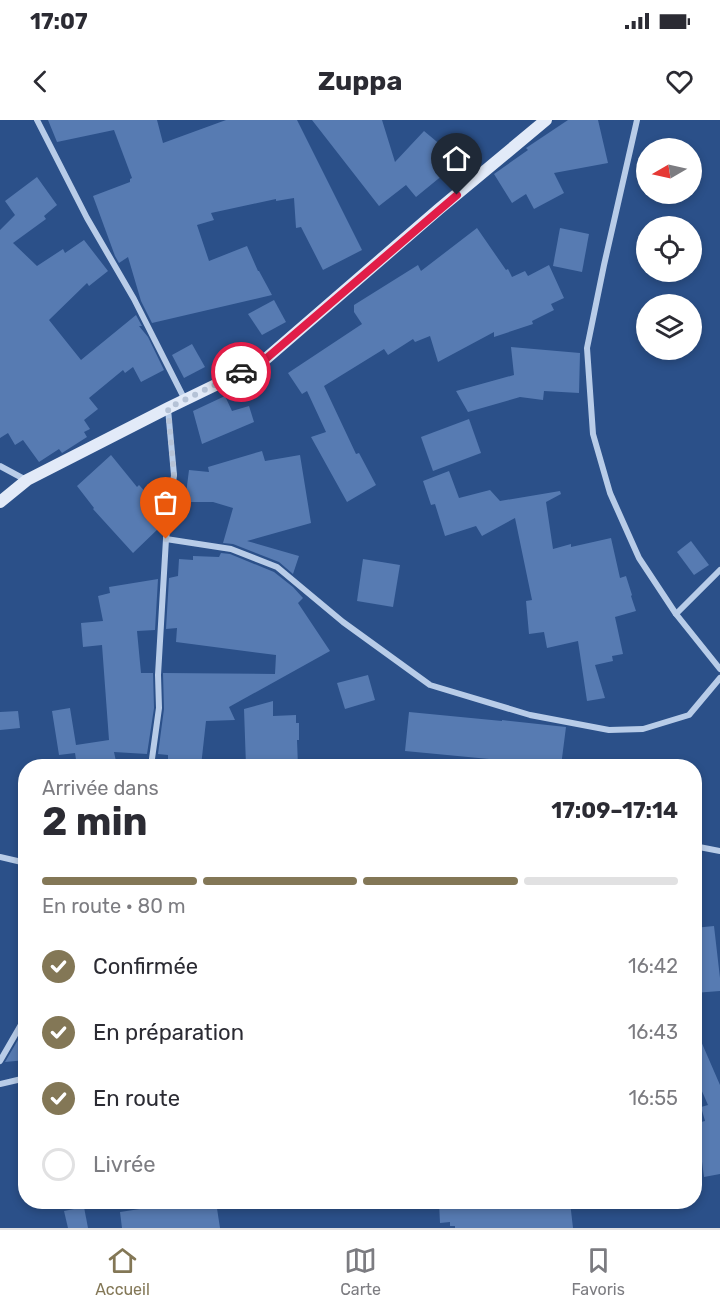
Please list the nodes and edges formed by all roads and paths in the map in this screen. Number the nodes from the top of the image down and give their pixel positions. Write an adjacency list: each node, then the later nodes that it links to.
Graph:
1 (37, 120): 4 (street)
2 (546, 120): 4 (street)
3 (637, 120): 11 (street)
4 (185, 399): 5 (street)
5 (168, 408): 7 (street); 9 (street)
6 (0, 466): 7 (street)
7 (27, 480): 8 (street)
8 (0, 502)
9 (166, 539): 13 (street); 14 (street)
10 (720, 570): 11 (street)
11 (676, 614): 12 (street)
12 (720, 669)
13 (720, 678)
14 (152, 759)
15 (702, 848): 16 (street)
16 (720, 851)
17 (0, 857): 18 (street)
18 (18, 861)
19 (18, 1030): 20 (street)
20 (0, 1061)
21 (18, 1080): 22 (street)
22 (0, 1084)

